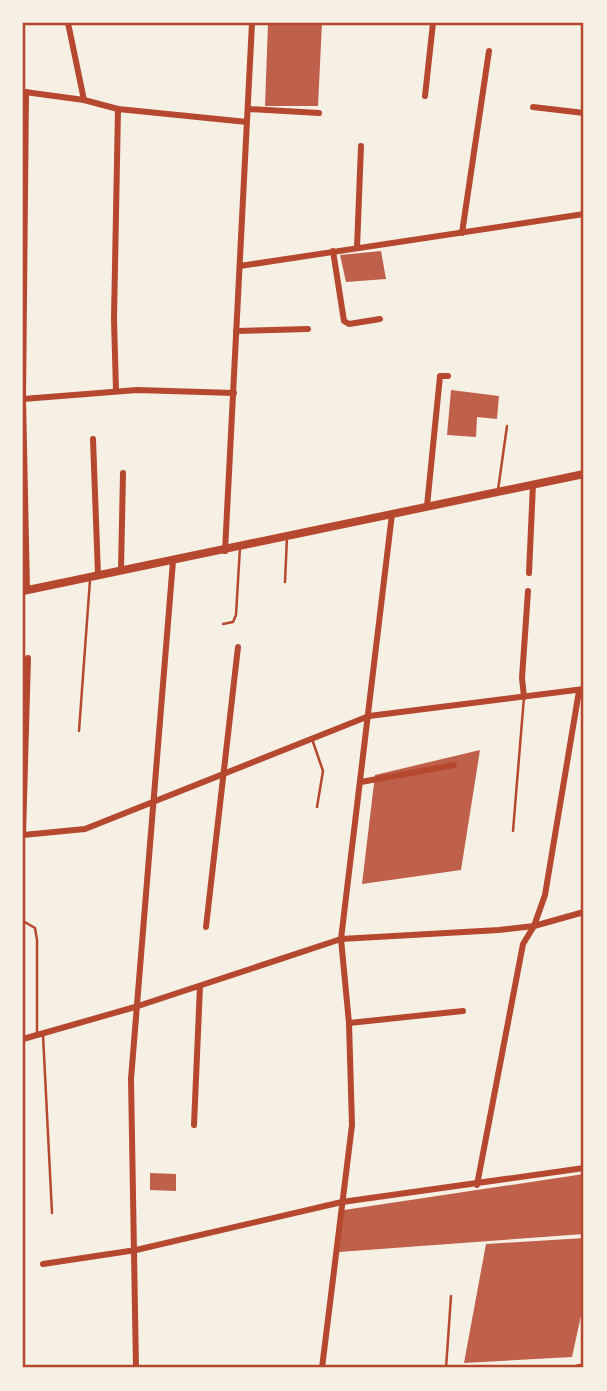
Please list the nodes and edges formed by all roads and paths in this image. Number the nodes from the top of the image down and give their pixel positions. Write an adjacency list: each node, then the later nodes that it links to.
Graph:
1 (68, 23): 7 (street)
2 (252, 23): 9 (street)
3 (433, 23): 6 (street)
4 (489, 51): 17 (street)
5 (24, 92): 7 (street); 16 (street)
6 (425, 96)
7 (84, 100): 10 (street)
8 (534, 107): 12 (street)
9 (248, 108): 11 (street); 13 (street)
10 (118, 109): 13 (street); 26 (street)
11 (319, 113)
12 (584, 113)
13 (247, 122): 20 (street)
14 (361, 146): 18 (street)
15 (584, 214): 17 (street)
16 (23, 227): 21 (street)
17 (462, 233): 18 (street)
18 (357, 248): 19 (street)
19 (333, 251): 20 (street); 22 (street)
20 (240, 266): 24 (street)
21 (23, 293): 28 (street)
22 (380, 319)
23 (308, 329): 24 (street)
24 (236, 331): 27 (street)
25 (448, 376): 35 (street)
26 (116, 391): 27 (street); 28 (street)
27 (234, 393): 39 (street)
28 (23, 399): 45 (street)
29 (507, 426): 34 (lane)
30 (93, 439): 43 (street)
31 (122, 473): 41 (street)
32 (584, 474): 33 (street)
33 (533, 484): 34 (street); 42 (street)
34 (498, 490): 35 (street)
35 (427, 506): 36 (street)
36 (392, 514): 37 (street); 52 (street)
37 (287, 537): 38 (street); 44 (lane)
38 (240, 547): 39 (street); 47 (lane)
39 (225, 551): 40 (street)
40 (173, 561): 41 (street); 58 (street)
41 (121, 570): 43 (street)
42 (529, 573)
43 (94, 576): 45 (street); 53 (lane)
44 (285, 582)
45 (25, 590)
46 (528, 591): 51 (street)
47 (223, 624)
48 (239, 647): 56 (street)
49 (28, 658): 61 (street)
50 (582, 690): 51 (street); 64 (street)
51 (524, 697): 52 (street); 60 (lane)
52 (369, 716): 54 (street); 57 (street)
53 (79, 731)
54 (312, 739): 56 (street); 59 (lane)
55 (454, 765): 57 (street)
56 (225, 774): 58 (street); 65 (street)
57 (361, 782): 66 (street)
58 (156, 798): 61 (street); 68 (street)
59 (317, 807)
60 (513, 831)
61 (23, 835)
62 (584, 912): 64 (street)
63 (23, 921): 71 (lane)
64 (534, 926): 66 (street); 75 (street)
65 (206, 927)
66 (341, 939): 67 (street); 70 (street)
67 (200, 986): 68 (street); 73 (street)
68 (135, 1007): 71 (street); 78 (street)
69 (463, 1012): 70 (street)
70 (349, 1023): 76 (street)
71 (40, 1036): 72 (street); 77 (lane)
72 (23, 1039)
73 (194, 1125)
74 (584, 1168): 75 (street)
75 (477, 1185): 76 (street)
76 (342, 1202): 78 (street); 83 (street)
77 (52, 1213)
78 (136, 1251): 79 (street); 82 (street)
79 (43, 1264)
80 (451, 1296): 84 (lane)
81 (584, 1366): 85 (street)
82 (136, 1368)
83 (322, 1368)
84 (446, 1368)
85 (575, 1368)

